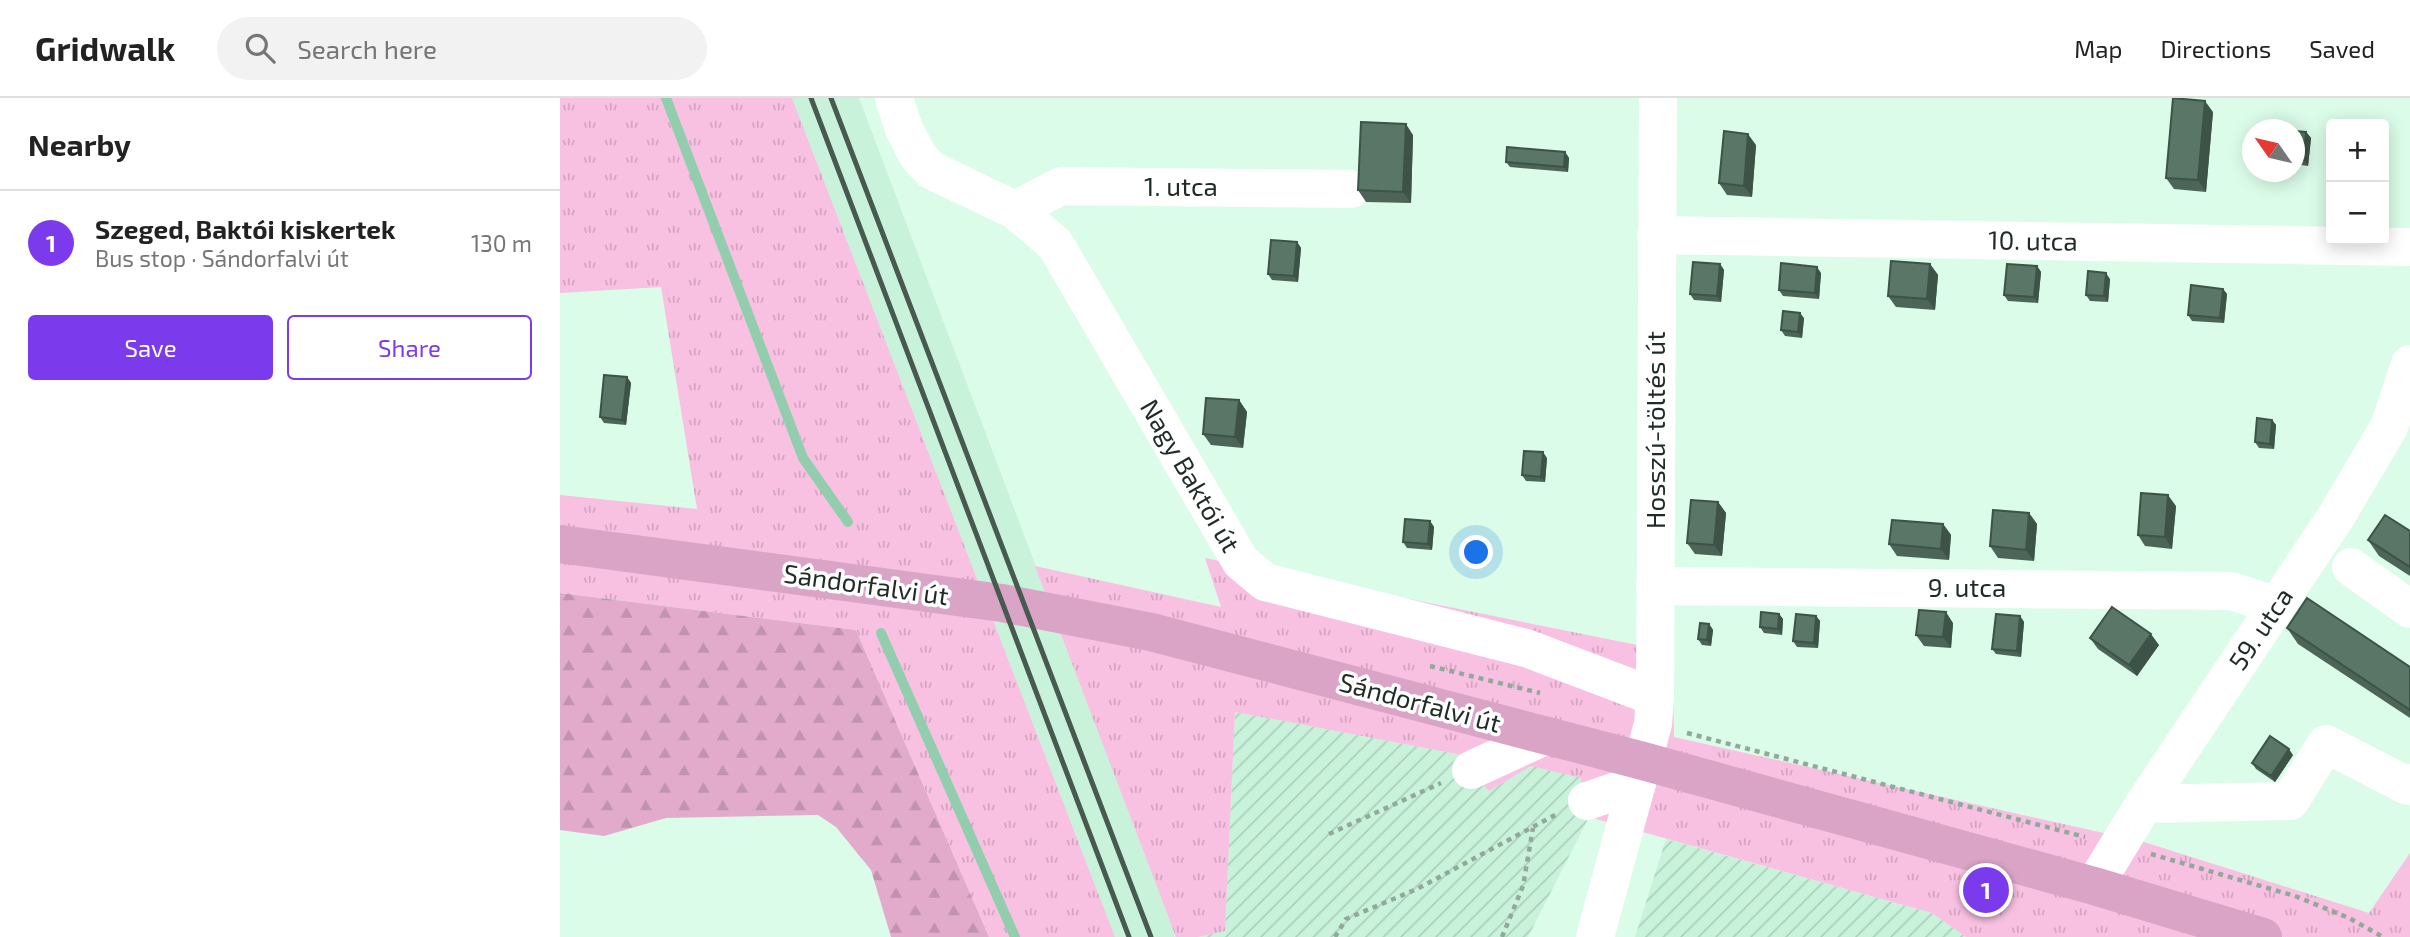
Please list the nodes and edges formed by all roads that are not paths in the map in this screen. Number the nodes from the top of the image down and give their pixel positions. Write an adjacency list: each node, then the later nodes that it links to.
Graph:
1 (894, 98): 4 (street, Nagy Baktói út)
2 (1658, 98): 5 (street, Hosszú-töltés út)
3 (1351, 188): 4 (street, 1. utca)
4 (1015, 209): 13 (street, Nagy Baktói út)
5 (1656, 235): 6 (street, 10. utca); 10 (street, Hosszú-töltés út)
6 (2410, 247)
7 (2410, 363): 11 (street, 59. utca)
8 (560, 544): 14 (main road, Sándorfalvi út)
9 (2351, 567): 12 (street)
10 (1655, 586): 11 (street, 9. utca); 13 (street, Hosszú-töltés út)
11 (2276, 606): 19 (street, 59. utca)
12 (2410, 609)
13 (1654, 711): 16 (street, Hosszú-töltés út)
14 (1545, 736): 15 (street); 16 (main road, Sándorfalvi út)
15 (1471, 770)
16 (1640, 773): 18 (street); 20 (main road, Sándorfalvi út); 21 (street, Hosszú-töltés út)
17 (2410, 783): 19 (street)
18 (1587, 801)
19 (2144, 804): 20 (street, 59. utca)
20 (2094, 886): 22 (main road, Sándorfalvi út)
21 (1595, 937)
22 (2263, 937)

